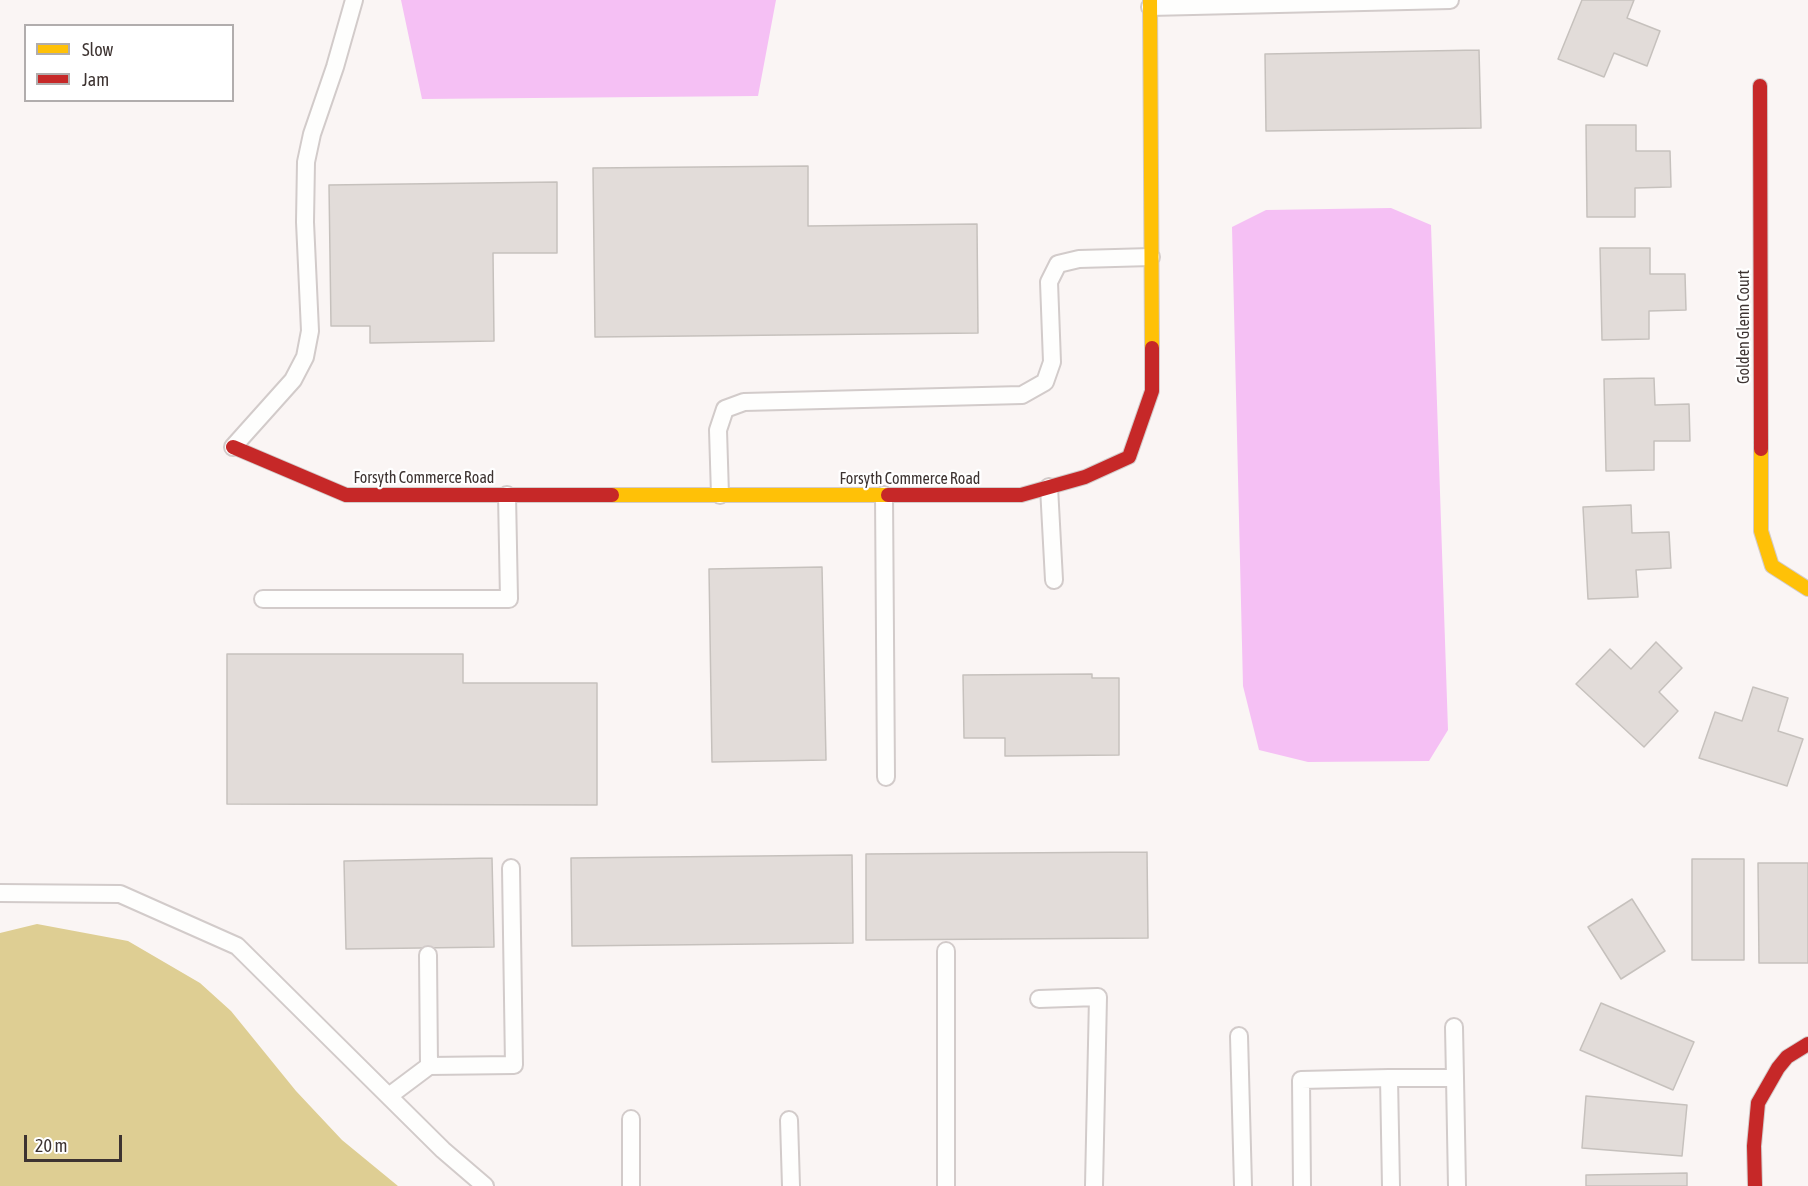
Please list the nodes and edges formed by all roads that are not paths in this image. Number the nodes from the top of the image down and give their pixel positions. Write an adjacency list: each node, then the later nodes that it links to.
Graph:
1 (354, 0): 6 (lane)
2 (1450, 0): 3 (lane)
3 (1150, 4): 5 (street, Forsyth Commerce Road)
4 (1760, 86): 12 (street, Golden Glenn Court)
5 (1151, 257): 7 (street, Forsyth Commerce Road); 9 (lane)
6 (233, 447): 8 (street, Forsyth Commerce Road)
7 (1049, 487): 10 (street, Forsyth Commerce Road); 11 (lane)
8 (507, 495): 9 (street, Forsyth Commerce Road); 13 (lane)
9 (720, 495): 10 (street, Forsyth Commerce Road)
10 (884, 495): 14 (lane)
11 (1054, 580)
12 (1808, 589)
13 (263, 599)
14 (886, 777)
15 (511, 868): 23 (lane)
16 (0, 893): 26 (lane)
17 (946, 951): 32 (lane)
18 (428, 955): 23 (lane)
19 (1039, 999): 33 (lane)
20 (1454, 1027): 25 (lane)
21 (1239, 1036): 34 (lane)
22 (1808, 1044): 38 (street)
23 (429, 1066): 26 (lane)
24 (1389, 1078): 25 (lane); 35 (lane); 36 (lane)
25 (1455, 1078): 37 (lane)
26 (388, 1096): 29 (lane)
27 (631, 1119): 30 (lane)
28 (789, 1120): 31 (lane)
29 (485, 1186)
30 (631, 1186)
31 (791, 1186)
32 (946, 1186)
33 (1094, 1186)
34 (1243, 1186)
35 (1302, 1186)
36 (1391, 1186)
37 (1457, 1186)
38 (1755, 1186)

